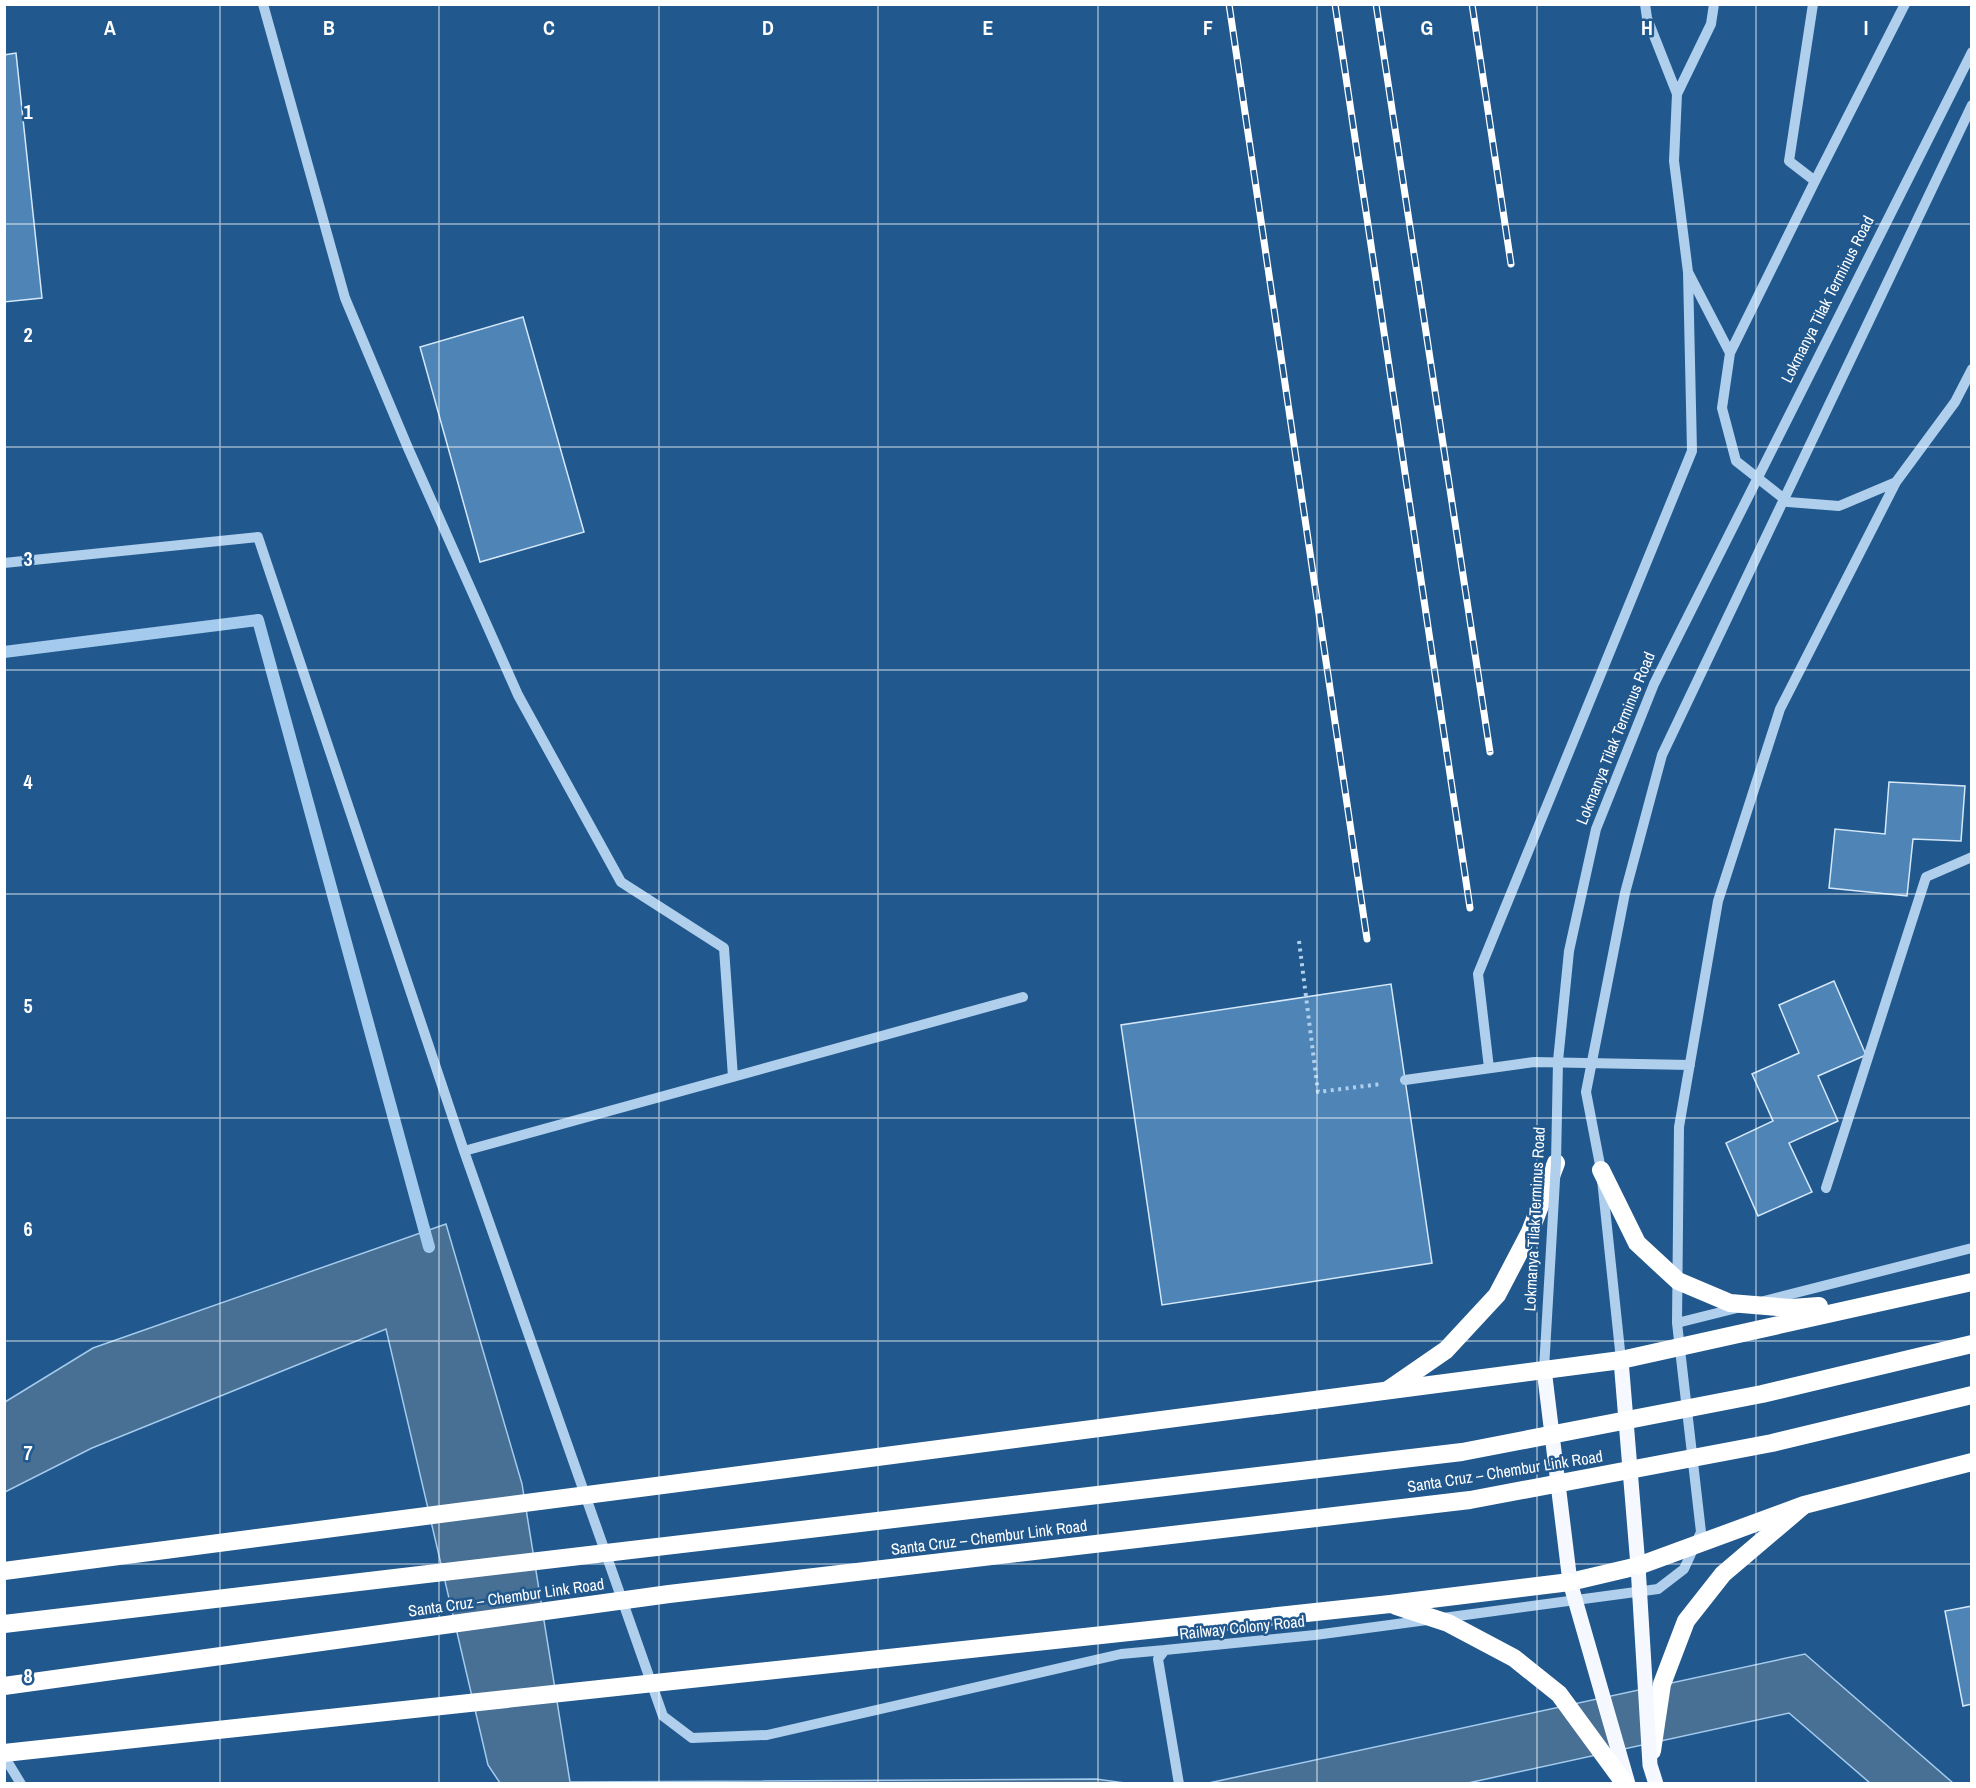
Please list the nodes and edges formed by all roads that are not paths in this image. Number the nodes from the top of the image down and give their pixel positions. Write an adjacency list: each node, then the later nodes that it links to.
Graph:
1 (263, 4): 19 (street)
2 (1645, 4): 7 (street)
3 (1714, 4): 7 (street)
4 (1813, 4): 9 (street)
5 (1905, 4): 9 (street)
6 (1971, 52): 22 (street, Lokmanya Tilak Terminus Road, bridge)
7 (1677, 94): 10 (street)
8 (1971, 105): 23 (street, bridge)
9 (1815, 181): 11 (street)
10 (1688, 272): 11 (street); 18 (street)
11 (1731, 354): 13 (street)
12 (1971, 369): 13 (street, Railway Colony Road)
13 (1896, 482): 17 (street, Railway Colony Road)
14 (4, 562): 21 (street)
15 (1971, 857): 24 (street)
16 (1023, 997): 19 (street)
17 (1690, 1065): 18 (street); 28 (street, Railway Colony Road)
18 (1489, 1068): 20 (street)
19 (734, 1077): 21 (street)
20 (1405, 1080)
21 (464, 1151): 41 (street)
22 (1556, 1163): 31 (street, Lokmanya Tilak Terminus Road, bridge); 32 (highway, bridge)
23 (1601, 1170): 27 (highway, bridge); 30 (street, bridge)
24 (1826, 1188)
25 (1971, 1248): 28 (street)
26 (1971, 1282): 27 (highway, bridge)
27 (1879, 1302): 30 (highway, bridge)
28 (1677, 1323): 41 (street, Railway Colony Road)
29 (1971, 1344): 40 (highway, Santa Cruz – Chembur Link Road, bridge)
30 (1621, 1360): 31 (highway, bridge); 36 (main road, bridge)
31 (1544, 1369): 32 (highway, bridge); 38 (main road, Lokmanya Tilak Terminus Road, bridge)
32 (1389, 1390): 37 (highway, bridge)
33 (1971, 1395): 42 (highway, Santa Cruz – Chembur Link Road, bridge)
34 (1971, 1462): 35 (highway, bridge)
35 (1804, 1505): 36 (highway, bridge); 44 (highway, bridge)
36 (1638, 1566): 38 (highway); 44 (main road, bridge)
37 (4, 1571)
38 (1570, 1582): 39 (highway, bridge); 47 (main road, Lokmanya Tilak Terminus Road, bridge)
39 (1390, 1604): 43 (highway, bridge); 47 (highway, bridge)
40 (4, 1624)
41 (1165, 1650): 46 (street, Railway Colony Road)
42 (4, 1686)
43 (4, 1754): 45 (street)
44 (1650, 1765): 48 (main road, bridge)
45 (21, 1784)
46 (1179, 1784)
47 (1627, 1784)
48 (1656, 1784)

